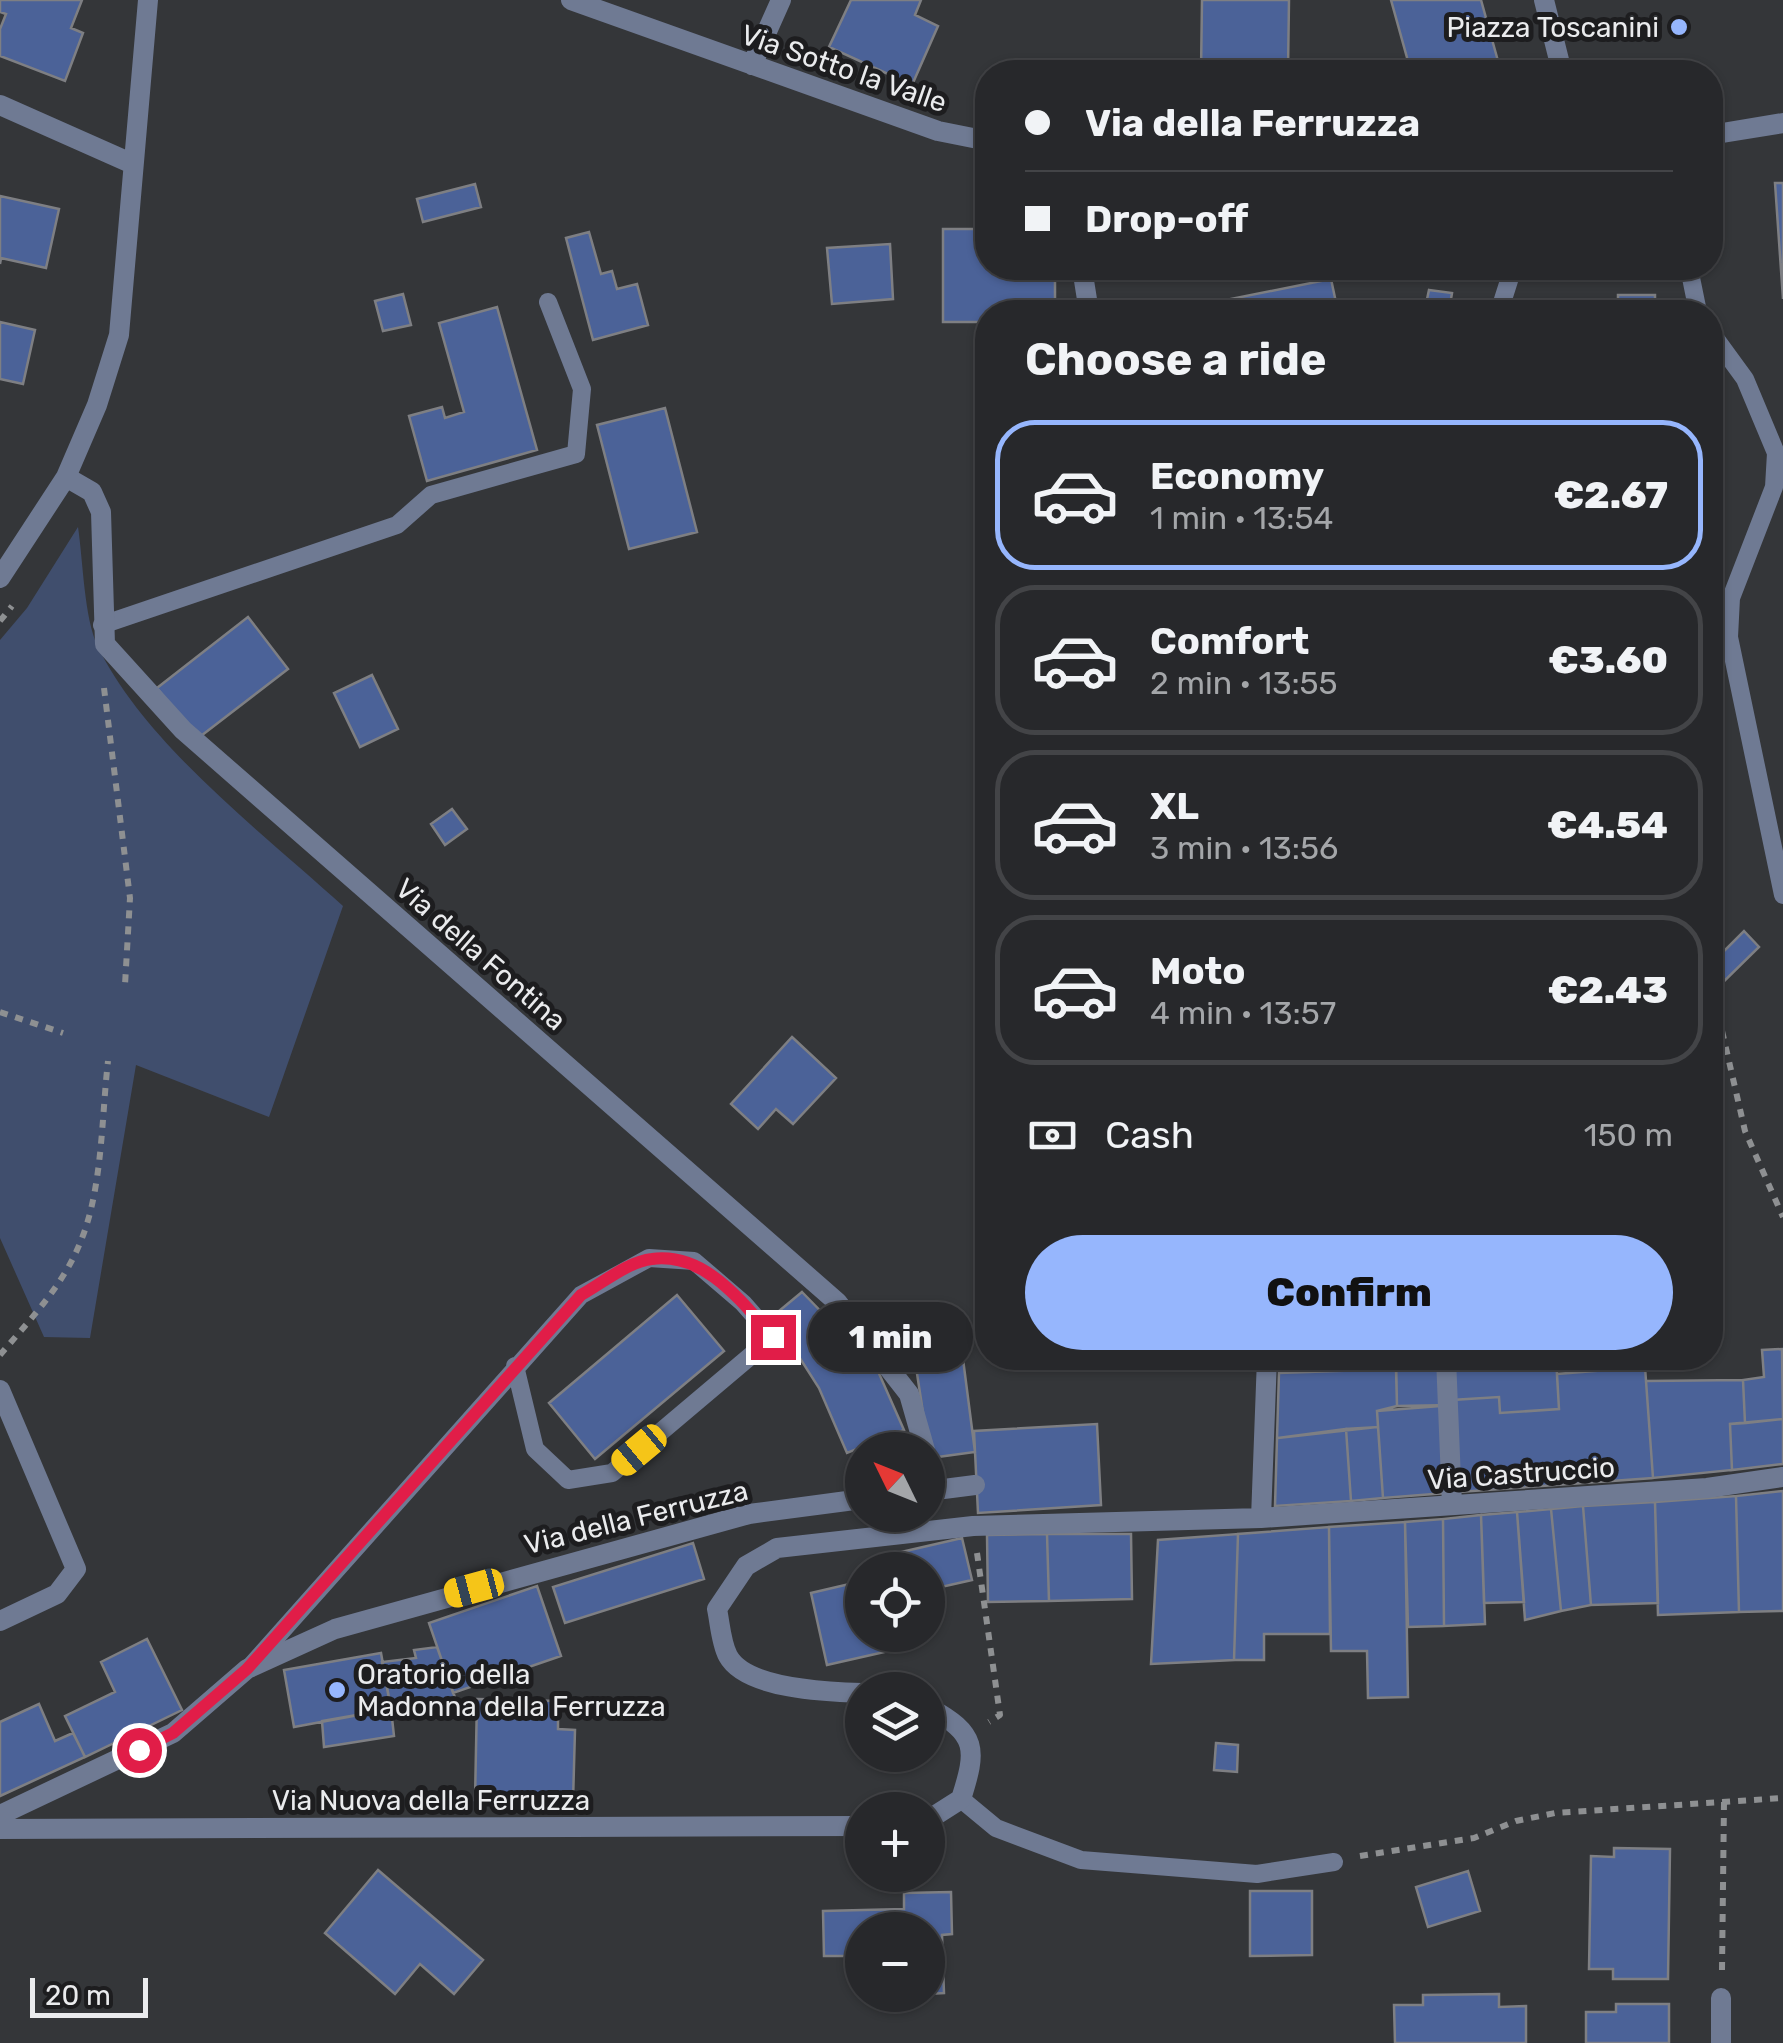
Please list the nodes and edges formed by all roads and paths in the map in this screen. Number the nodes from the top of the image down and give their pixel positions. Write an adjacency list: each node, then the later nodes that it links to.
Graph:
1 (148, 0): 11 (street)
2 (571, 0): 6 (street, Via Sotto la Valle)
3 (781, 0): 6 (street)
4 (1544, 0): 5 (street)
5 (1559, 60)
6 (752, 65): 10 (street, Via Sotto la Valle)
7 (0, 105): 11 (street)
8 (1783, 123): 9 (street)
9 (1723, 133)
10 (975, 138)
11 (133, 164): 14 (street)
12 (548, 302): 16 (lane)
13 (1723, 350): 17 (lane)
14 (66, 477): 15 (street); 16 (street)
15 (0, 578)
16 (104, 634): 18 (path); 29 (street, Via della Fontina)
17 (1783, 896)
18 (125, 985)
19 (0, 1012): 20 (path)
20 (64, 1033)
21 (1723, 1040): 23 (path)
22 (108, 1061): 24 (path)
23 (1783, 1217)
24 (0, 1356)
25 (514, 1366): 25 (lane); 38 (lane)
26 (1267, 1370): 35 (street)
27 (1446, 1370): 34 (street)
28 (0, 1390): 37 (street)
29 (920, 1432)
30 (1783, 1477): 34 (street, Via Castruccio)
31 (975, 1485): 32 (street)
32 (945, 1488)
33 (845, 1502): 38 (street, Via della Ferruzza)
34 (1452, 1505): 35 (street, Via Castruccio)
35 (1262, 1518): 39 (street)
36 (978, 1560): 41 (path)
37 (0, 1621)
38 (247, 1669): 46 (street, Via della Ferruzza)
39 (845, 1693)
40 (945, 1720): 41 (street)
41 (966, 1736): 43 (street)
42 (1783, 1798): 44 (path)
43 (961, 1799): 45 (street); 49 (lane)
44 (1724, 1802): 49 (path); 50 (path)
45 (945, 1809)
46 (0, 1815)
47 (845, 1826): 48 (street, Via Nuova della Ferruzza)
48 (0, 1829)
49 (1334, 1862)
50 (1722, 1998): 51 (street)
51 (1721, 2043)

